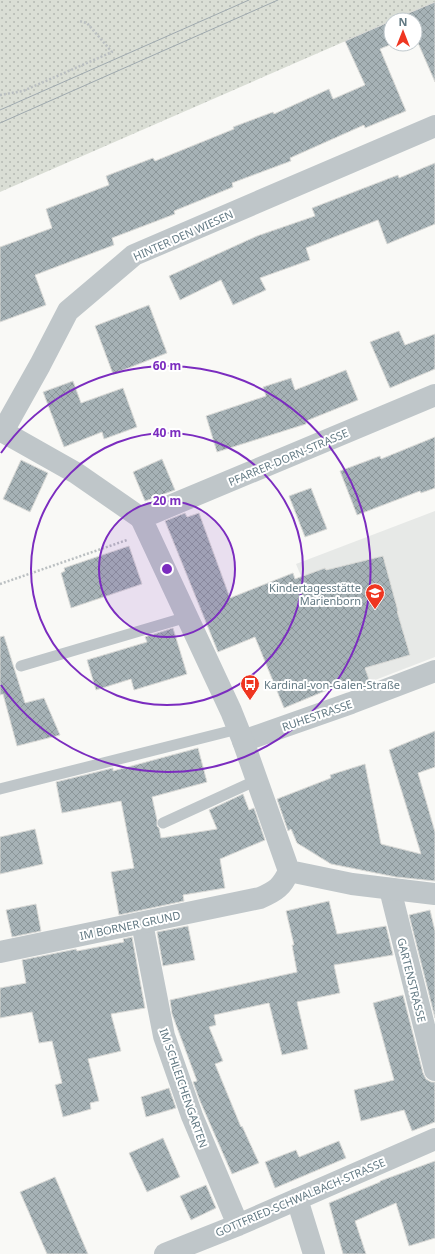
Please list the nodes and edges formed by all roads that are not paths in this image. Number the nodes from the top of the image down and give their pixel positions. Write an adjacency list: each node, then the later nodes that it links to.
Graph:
1 (435, 126): 3 (street, HINTER DEN WIESEN)
2 (435, 396): 4 (street, PFARRER-DORN-STRASSE)
3 (1, 430): 4 (street)
4 (144, 525): 5 (street)
5 (187, 617): 6 (lane); 8 (street)
6 (20, 666)
7 (435, 671): 8 (street, RUHESTRASSE)
8 (241, 735): 9 (street); 10 (lane)
9 (257, 780): 11 (lane); 12 (street)
10 (0, 789)
11 (164, 823)
12 (289, 871): 13 (street); 15 (street, IM BORNER GRUND)
13 (390, 889): 14 (street); 17 (street, GARTENSTRASSE)
14 (435, 894)
15 (142, 923): 16 (street, IM BORNER GRUND); 20 (street, IM SCHLEICHENGARTEN)
16 (0, 952)
17 (435, 1070)
18 (435, 1139): 19 (street, GOTTFRIED-SCHWALBACH-STRASSE)
19 (297, 1199): 20 (street, GOTTFRIED-SCHWALBACH-STRASSE); 22 (street)
20 (238, 1225): 21 (street, GOTTFRIED-SCHWALBACH-STRASSE)
21 (165, 1254)
22 (314, 1254)

